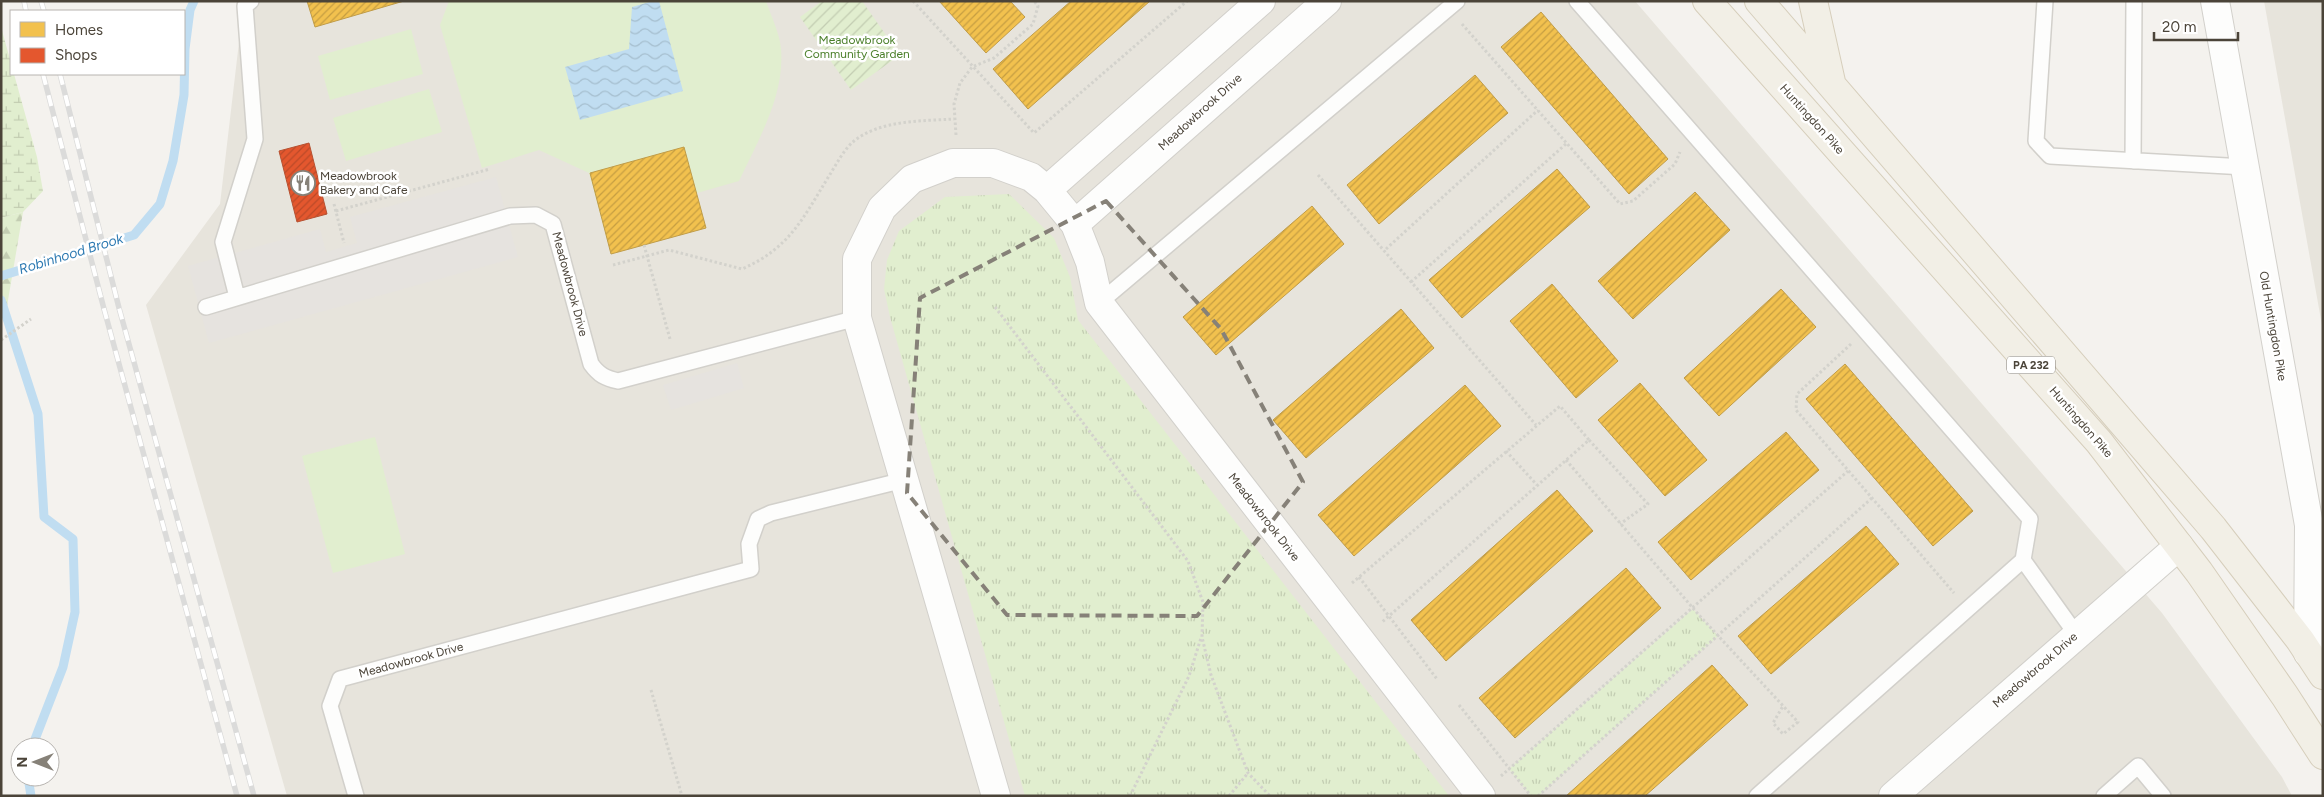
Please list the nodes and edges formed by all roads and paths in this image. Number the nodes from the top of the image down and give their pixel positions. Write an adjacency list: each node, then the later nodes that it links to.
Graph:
1 (251, 1): 36 (lane)
2 (913, 1): 15 (path)
3 (1034, 1): 15 (path)
4 (1187, 1): 15 (path)
5 (1261, 1): 26 (street)
6 (1327, 1): 29 (street, Meadowbrook Drive)
7 (1577, 1): 19 (lane)
8 (1707, 1): 54 (main road, Huntingdon Pike / PA 232)
9 (1759, 1): 16 (main road, PA 232)
10 (1813, 1): 16 (main road)
11 (2045, 1): 22 (lane)
12 (2134, 1): 22 (lane)
13 (2215, 1): 23 (street, Old Huntingdon Pike)
14 (1453, 5): 17 (path); 37 (lane)
15 (972, 67): 18 (path)
16 (1832, 86): 64 (main road, PA 232)
17 (1538, 110): 21 (path); 32 (path)
18 (954, 119): 20 (path); 33 (path)
19 (1688, 128): 21 (path); 42 (lane)
20 (956, 136)
21 (1567, 143): 35 (path)
22 (2133, 161): 23 (lane)
23 (2245, 167): 64 (street, Old Huntingdon Pike)
24 (490, 170): 28 (path)
25 (1318, 175): 35 (path)
26 (1046, 190): 29 (street, Meadowbrook Drive); 40 (street, Meadowbrook Drive)
27 (334, 204): 28 (path)
28 (336, 211): 30 (path)
29 (1075, 224): 37 (street, Meadowbrook Drive)
30 (345, 244)
31 (644, 245): 33 (path)
32 (1386, 249)
33 (647, 256): 34 (path); 43 (path)
34 (613, 265)
35 (1411, 282): 45 (path)
36 (237, 297): 38 (lane, Meadowbrook Drive); 40 (lane, Meadowbrook Drive)
37 (1099, 303): 72 (street, Meadowbrook Drive)
38 (206, 307)
39 (995, 307): 63 (path)
40 (857, 318): 50 (street, Meadowbrook Drive)
41 (31, 319): 44 (path)
42 (1865, 331): 49 (path); 55 (lane)
43 (670, 339)
44 (1, 340)
45 (1536, 425): 46 (path); 47 (path)
46 (1589, 440): 48 (path); 53 (path)
47 (1506, 451): 51 (path); 56 (path)
48 (1566, 460): 51 (path); 53 (path)
49 (1848, 471): 52 (path); 58 (path)
50 (904, 480): 73 (lane, Meadowbrook Drive); 75 (street, Meadowbrook Drive)
51 (1537, 485): 60 (path)
52 (1872, 498): 59 (path); 62 (path)
53 (1620, 524): 58 (path)
54 (2179, 546): 61 (street, Meadowbrook Drive); 69 (main road, Huntingdon Pike / PA 232)
55 (2023, 560): 59 (lane); 61 (lane)
56 (1359, 577): 57 (path); 65 (path)
57 (1350, 584)
58 (1692, 608): 62 (path); 70 (path)
59 (1968, 608): 81 (lane)
60 (1380, 624)
61 (2076, 634): 82 (street, Meadowbrook Drive)
62 (1718, 636): 68 (path); 80 (path)
63 (1202, 637): 71 (path); 76 (path)
64 (2316, 664)
65 (1437, 679)
66 (651, 690): 74 (path)
67 (1459, 704): 70 (path)
68 (1783, 706): 68 (path)
69 (2323, 755)
70 (1509, 769): 72 (path); 79 (path)
71 (1248, 773): 77 (path); 78 (path)
72 (1480, 795)
73 (356, 796)
74 (682, 796)
75 (996, 796)
76 (1130, 796)
77 (1229, 796)
78 (1270, 796)
79 (1531, 796)
80 (1538, 796)
81 (1757, 796)
82 (1892, 796)
83 (2104, 796): 84 (lane)
84 (2163, 796)

